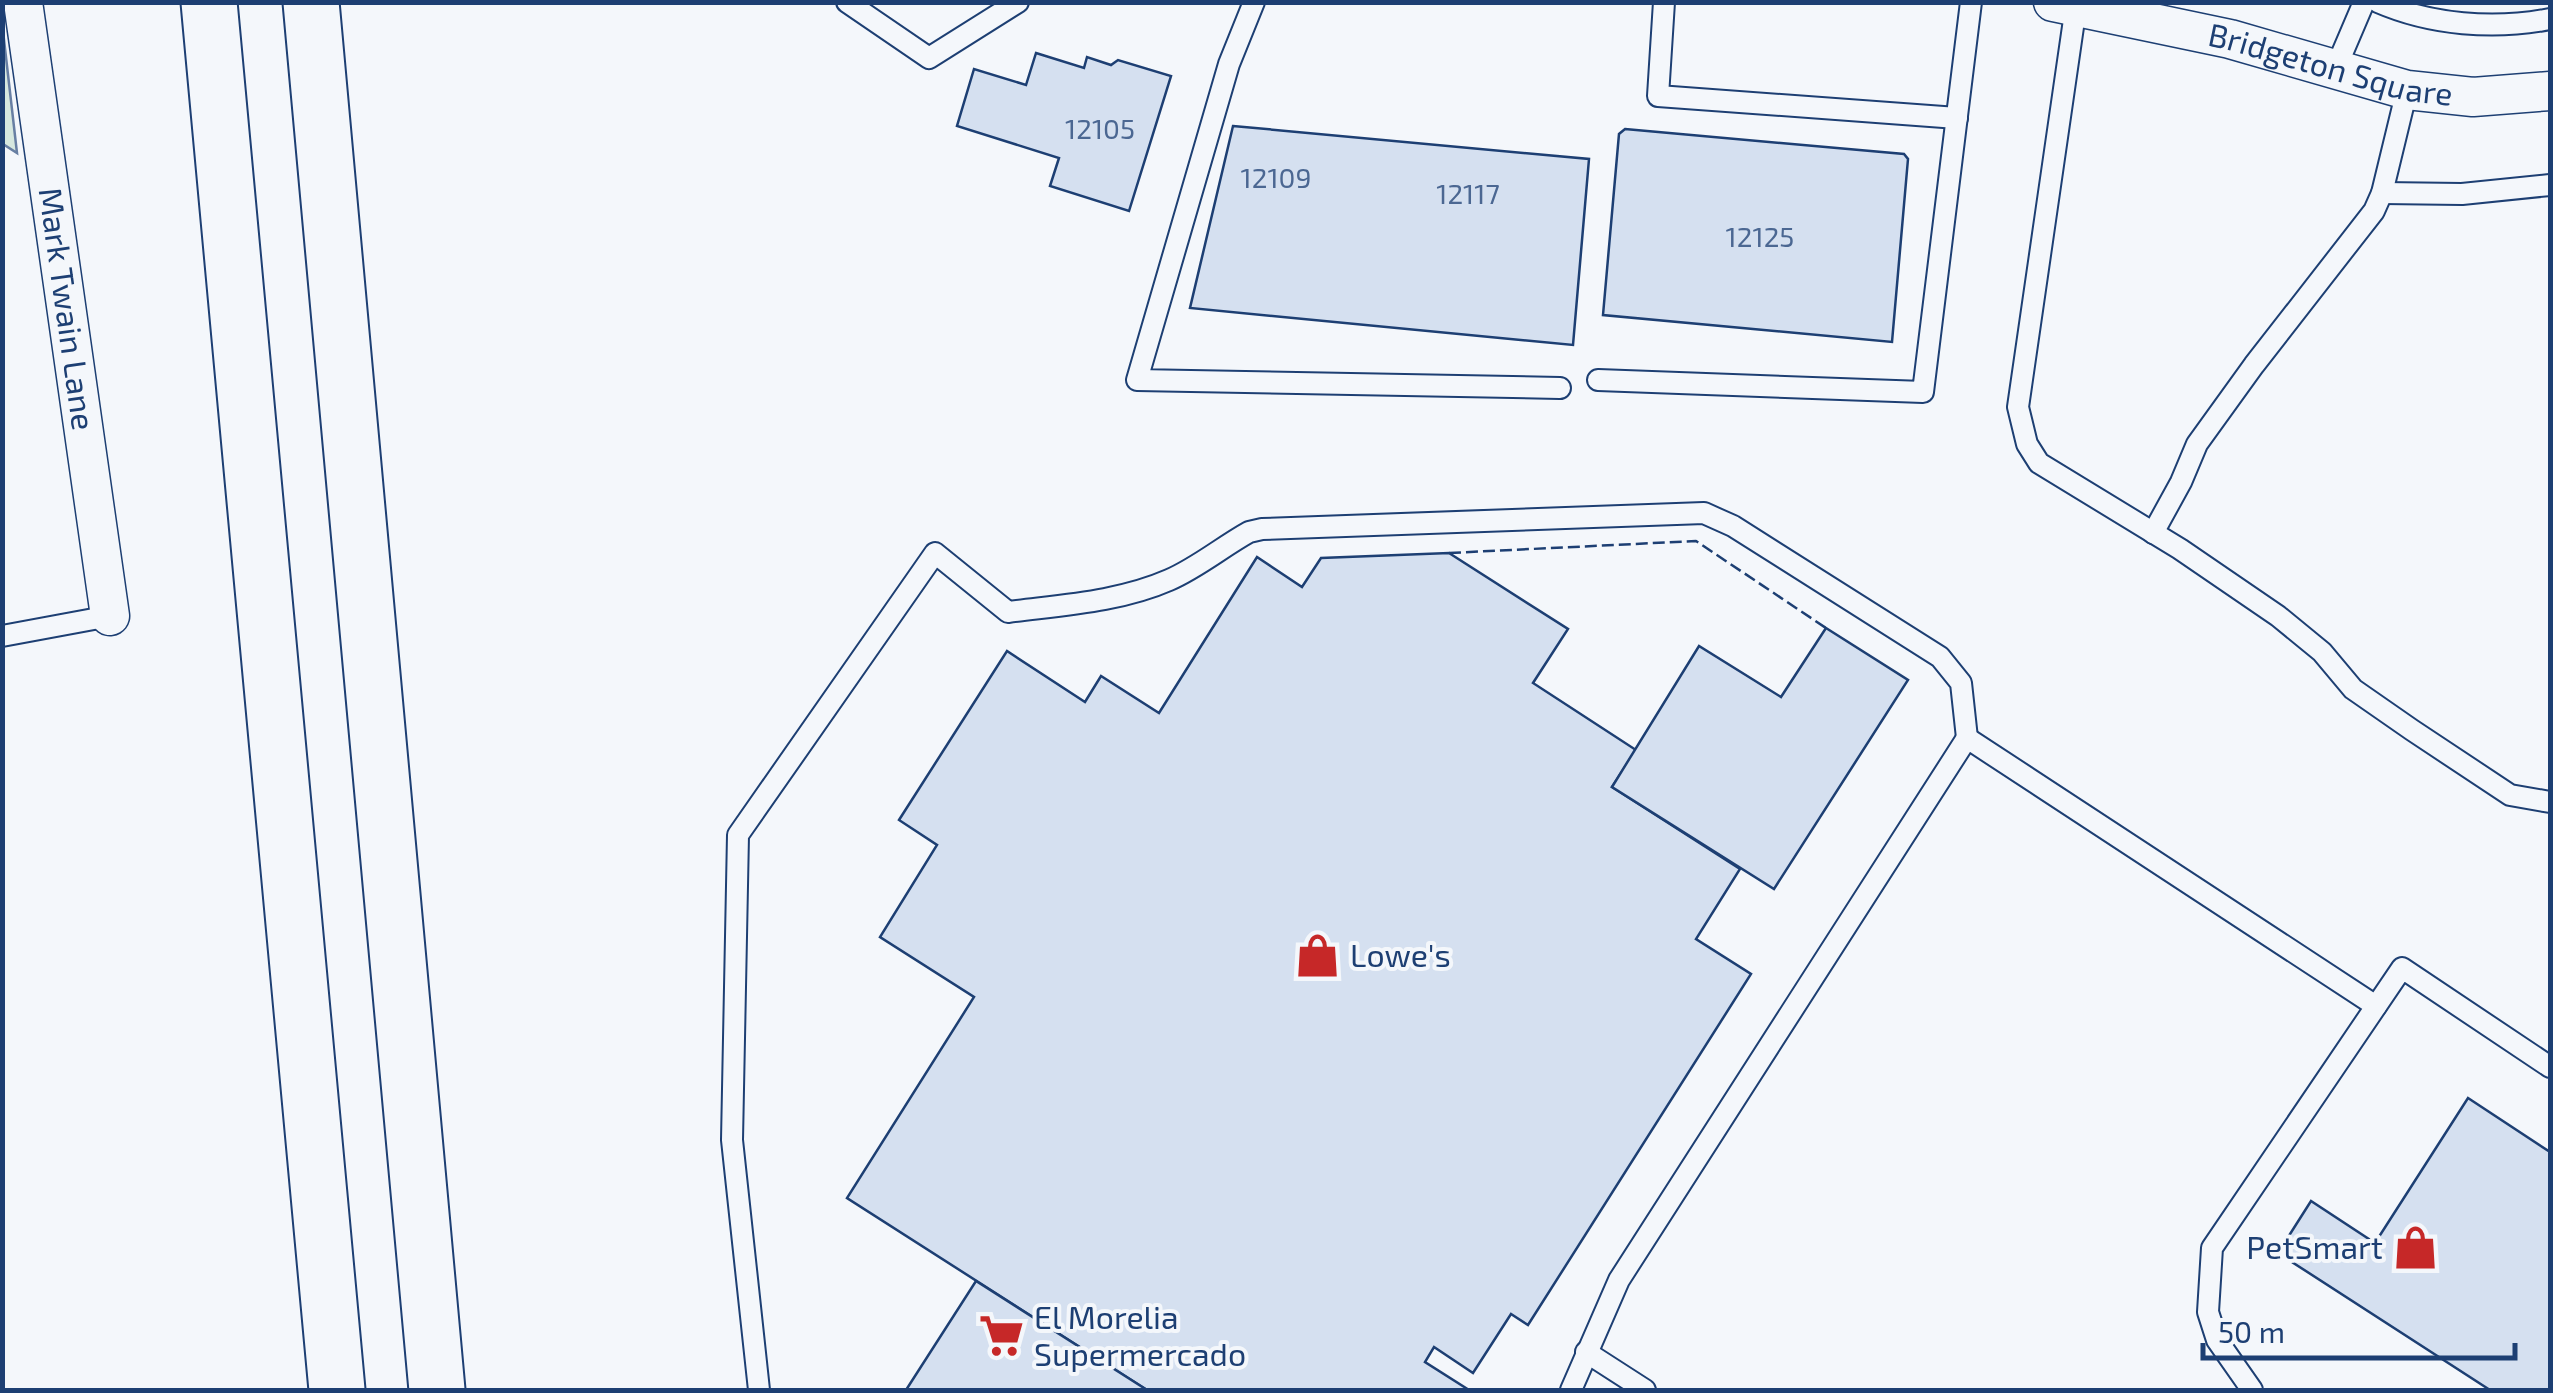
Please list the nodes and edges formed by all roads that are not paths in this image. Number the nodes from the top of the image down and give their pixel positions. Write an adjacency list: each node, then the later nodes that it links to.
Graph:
1 (23, 2): 22 (street, Mark Twain Lane)
2 (210, 2): 29 (highway)
3 (311, 2): 30 (highway)
4 (847, 2): 5 (lane)
5 (1018, 2)
6 (1254, 2): 20 (lane)
7 (1664, 2): 16 (lane)
8 (1971, 2): 16 (lane)
9 (2364, 2): 13 (lane)
10 (2378, 2): 12 (lane)
11 (2065, 4): 13 (street, Bridgeton Square); 21 (lane)
12 (2550, 19)
13 (2336, 70): 14 (street, Bridgeton Square)
14 (2407, 90): 15 (street, Bridgeton Square); 18 (lane)
15 (2550, 91)
16 (1957, 118): 19 (lane)
17 (2550, 185): 18 (lane)
18 (2382, 193): 21 (lane)
19 (1598, 380)
20 (1560, 388)
21 (2153, 533): 25 (lane)
22 (110, 616): 23 (lane)
23 (2, 636)
24 (1966, 738): 26 (lane); 28 (lane); 31 (lane)
25 (2550, 802)
26 (2376, 1006): 27 (lane); 34 (lane)
27 (2550, 1067)
28 (1586, 1352): 32 (lane); 33 (lane)
29 (337, 1390)
30 (437, 1390)
31 (759, 1390)
32 (1571, 1390)
33 (1645, 1390)
34 (2252, 1390)

